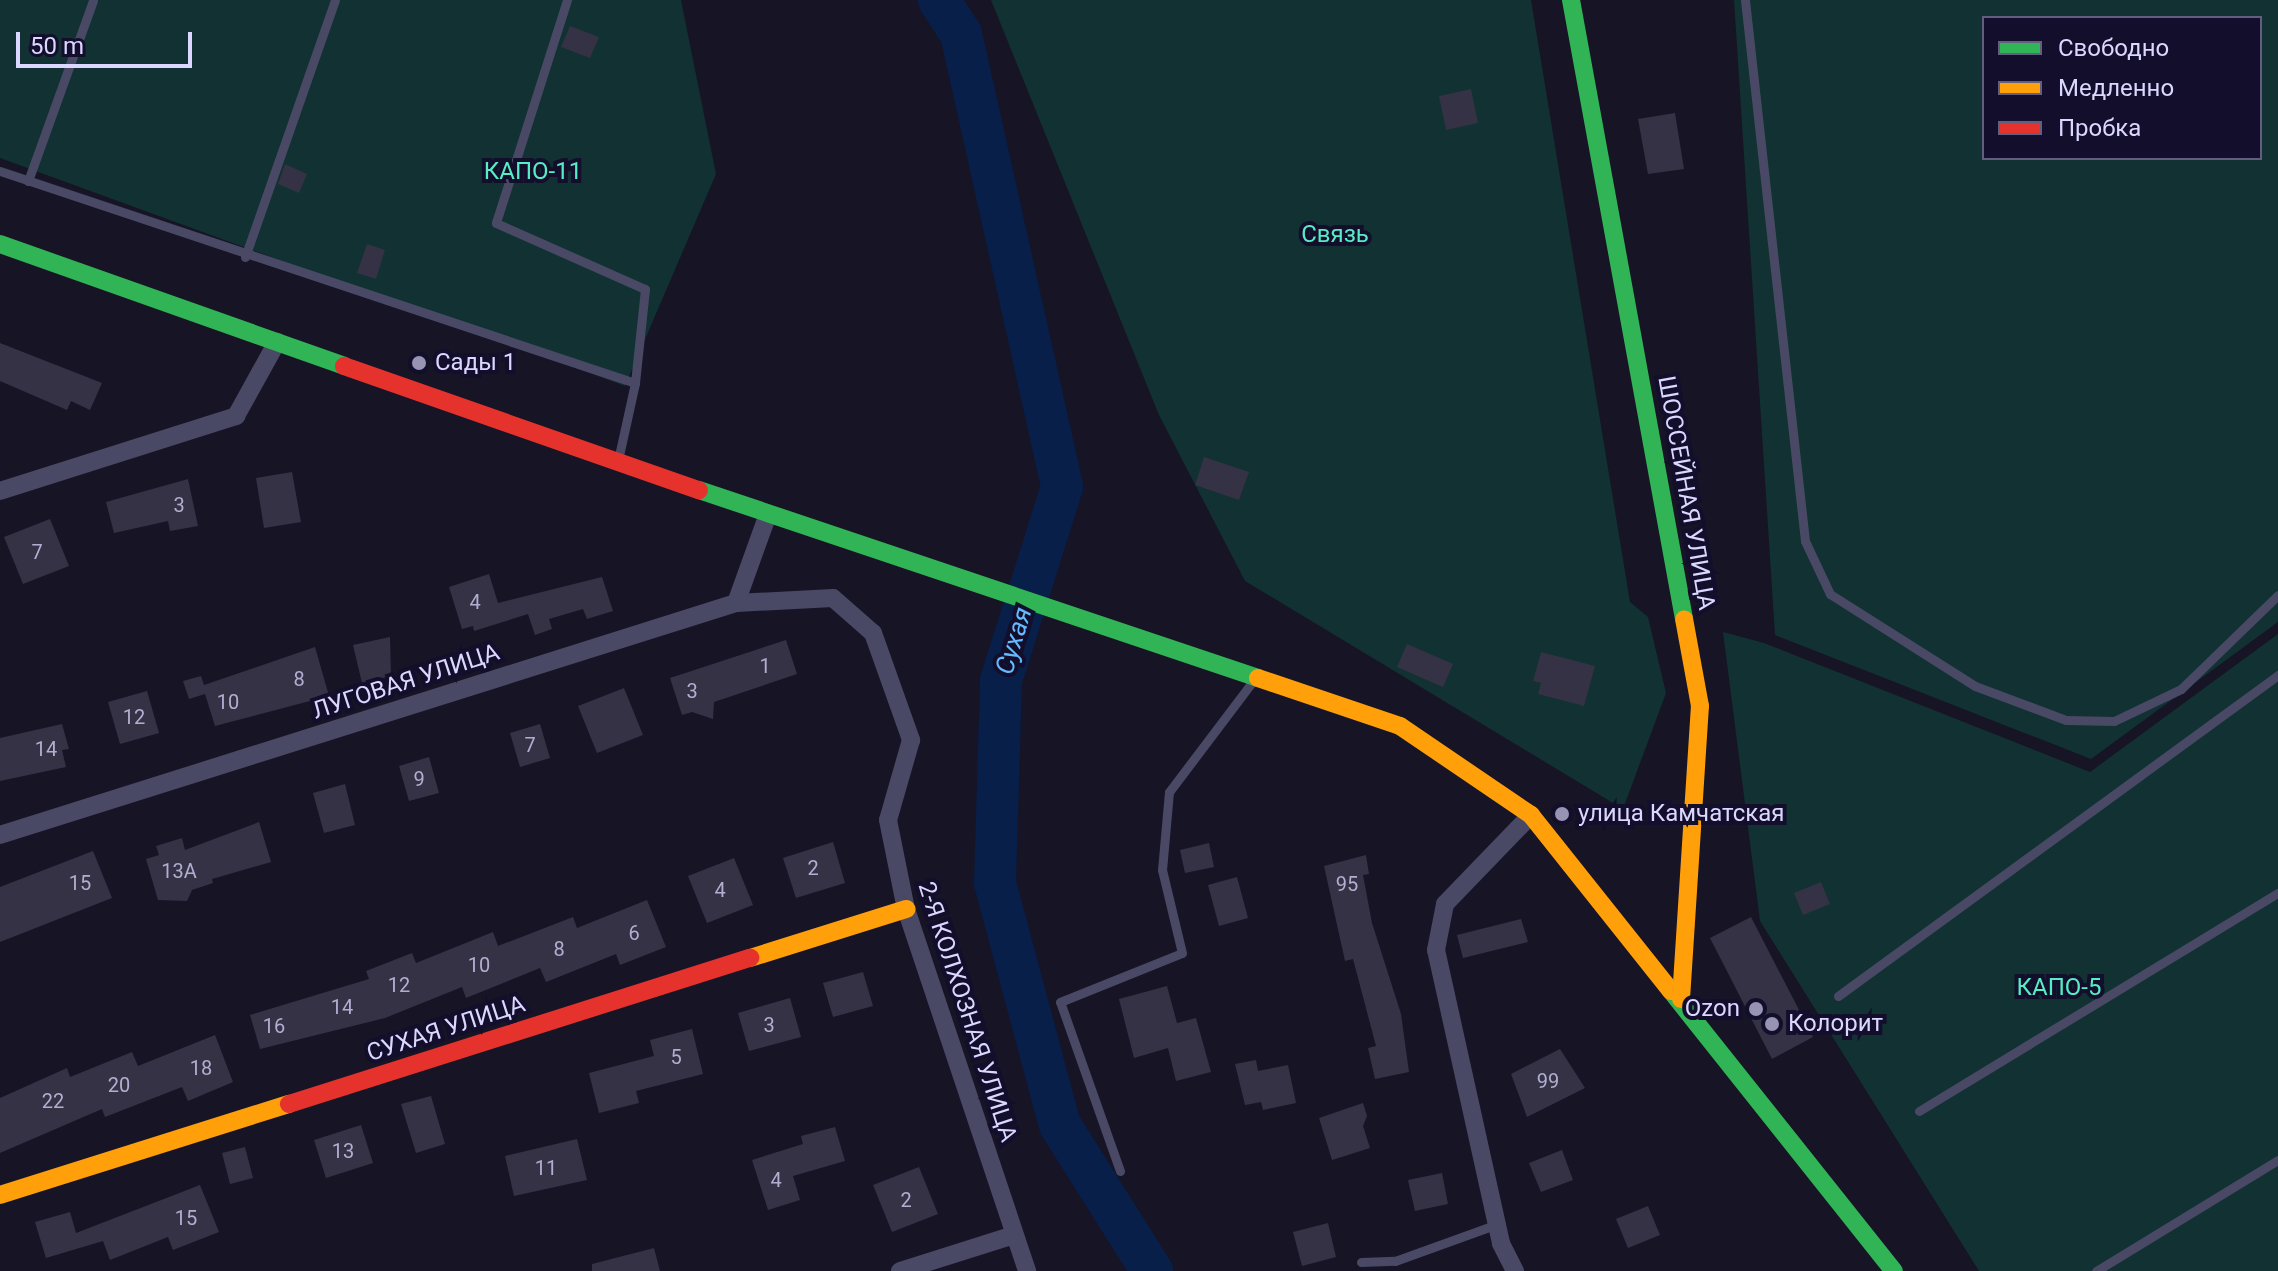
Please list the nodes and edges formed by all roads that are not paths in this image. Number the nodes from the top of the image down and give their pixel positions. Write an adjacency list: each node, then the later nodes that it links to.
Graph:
1 (93, 0): 7 (lane)
2 (335, 0): 9 (lane)
3 (567, 0): 11 (lane)
4 (1571, 0): 24 (main road, ШОССЕЙНАЯ УЛИЦА)
5 (1745, 0): 15 (lane)
6 (0, 171): 7 (lane)
7 (28, 181): 9 (lane)
8 (0, 244): 10 (main road)
9 (245, 257): 11 (lane)
10 (277, 342): 12 (main road); 13 (street)
11 (635, 383): 12 (lane)
12 (617, 463): 14 (main road)
13 (0, 491)
14 (768, 514): 16 (street); 18 (main road)
15 (2278, 595)
16 (736, 603): 20 (street, ЛУГОВАЯ УЛИЦА); 22 (street, 2-Я КОЛХОЗНАЯ УЛИЦА)
17 (2278, 675): 23 (lane)
18 (1257, 676): 19 (main road); 27 (lane)
19 (1531, 815): 24 (main road); 29 (street)
20 (0, 835)
21 (2278, 893): 25 (lane)
22 (906, 909): 28 (main road, СУХАЯ УЛИЦА); 30 (street, 2-Я КОЛХОЗНАЯ УЛИЦА)
23 (1838, 996)
24 (1681, 999): 35 (main road)
25 (1919, 1111)
26 (2278, 1160): 36 (lane)
27 (1120, 1171)
28 (0, 1195)
29 (1497, 1224): 31 (lane); 34 (street)
30 (1014, 1235): 32 (street); 33 (street, 2-Я КОЛХОЗНАЯ УЛИЦА)
31 (1361, 1262)
32 (900, 1271)
33 (1027, 1271)
34 (1515, 1271)
35 (1894, 1271)
36 (2096, 1271)

